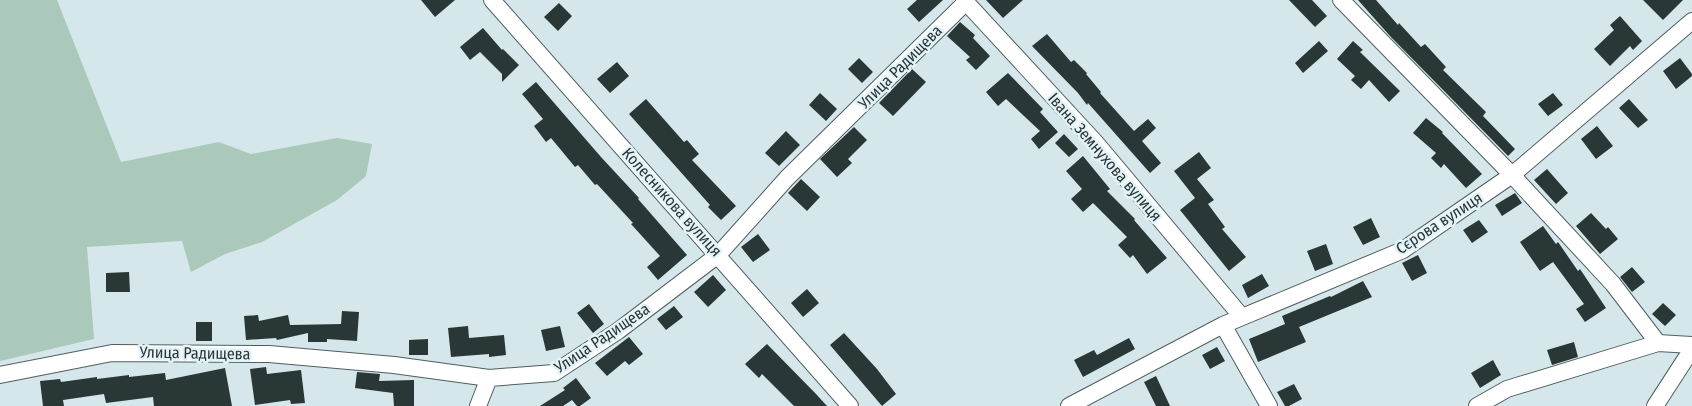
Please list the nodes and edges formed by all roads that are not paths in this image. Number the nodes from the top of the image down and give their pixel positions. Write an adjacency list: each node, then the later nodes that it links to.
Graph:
1 (492, 0): 6 (street, Колесникова вулиця)
2 (1340, 0): 5 (street)
3 (970, 2): 6 (street, Улица Радищева); 7 (street, Івана Земнухова вулиця)
4 (1692, 21): 5 (street, Сєрова вулиця)
5 (1512, 175): 7 (street, Сєрова вулиця); 9 (street)
6 (718, 255): 13 (street, Улица Радищева); 15 (street, Колесникова вулиця)
7 (1242, 317): 8 (street, Сєрова вулиця)
8 (1223, 325): 16 (street, Сєрова вулиця); 17 (street)
9 (1658, 343): 10 (street); 18 (street)
10 (1692, 345)
11 (1692, 349): 19 (street)
12 (0, 375): 13 (street, Улица Радищева)
13 (489, 378): 14 (street)
14 (478, 406)
15 (850, 406)
16 (1069, 406)
17 (1269, 406)
18 (1477, 406)
19 (1655, 406)

